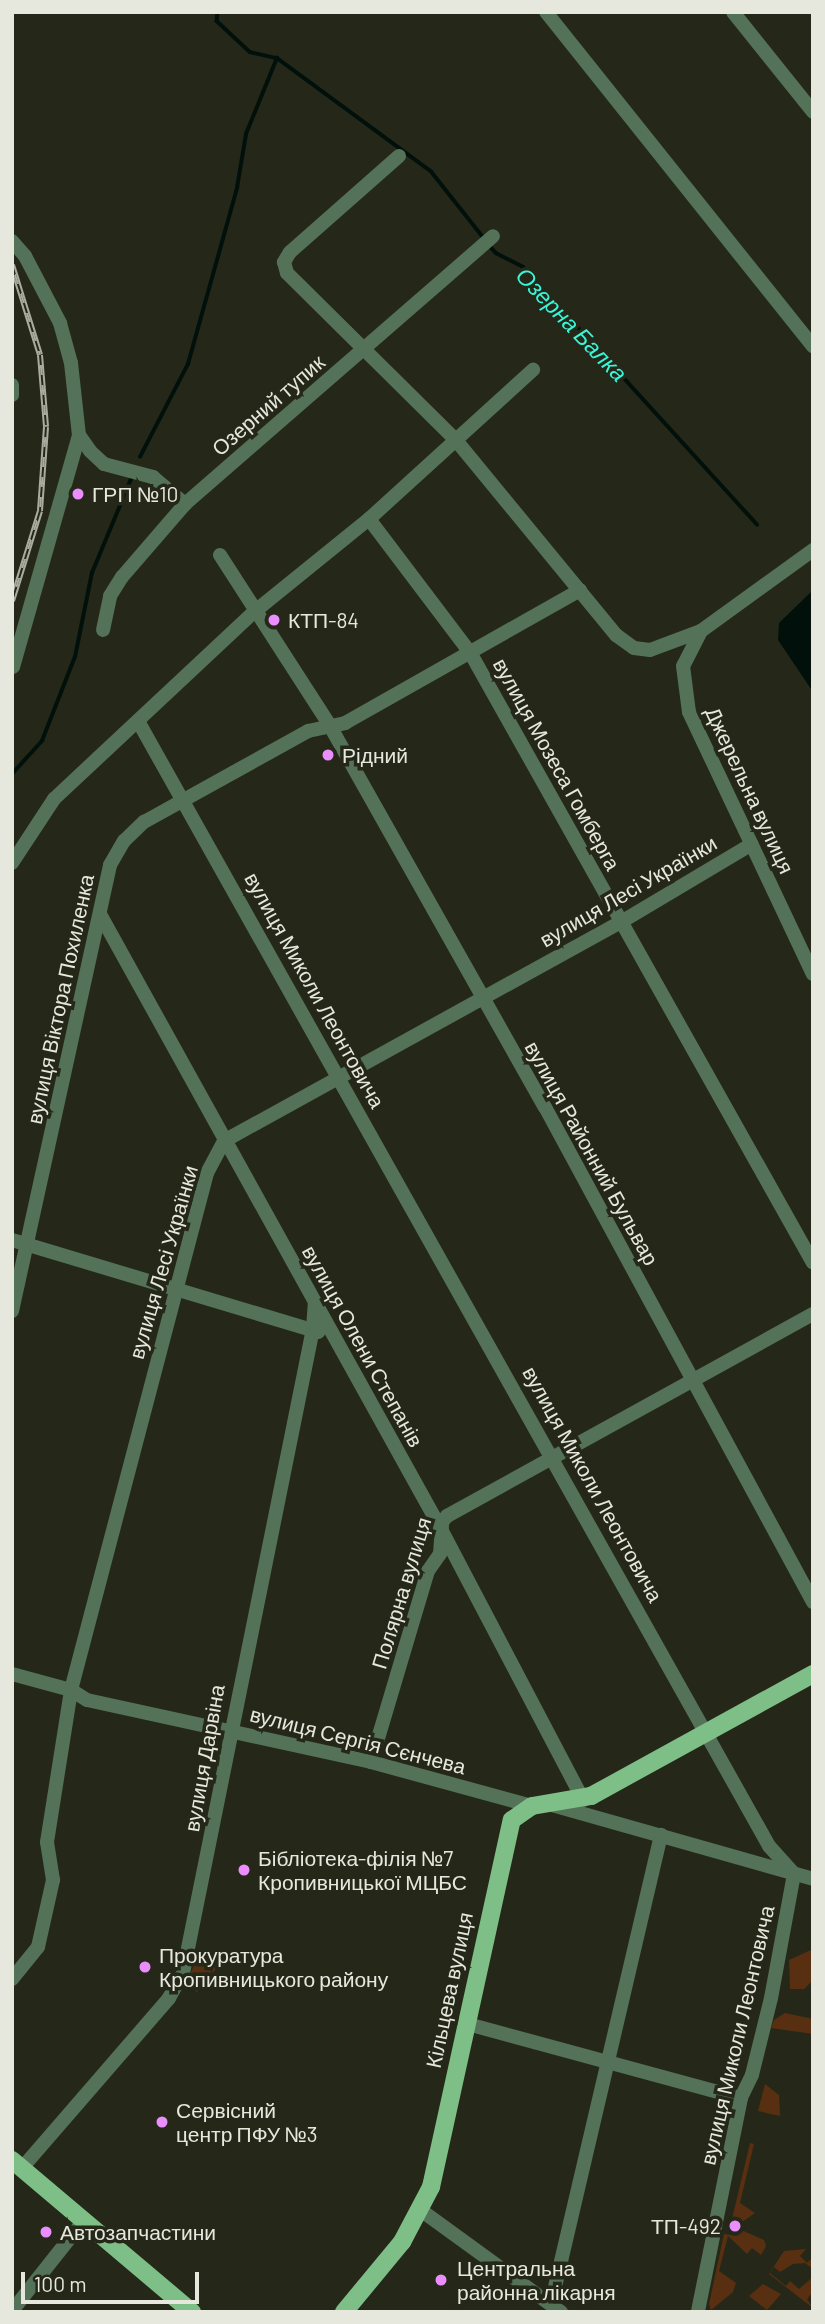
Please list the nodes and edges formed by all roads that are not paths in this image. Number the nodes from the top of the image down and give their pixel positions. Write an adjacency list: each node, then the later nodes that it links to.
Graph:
1 (546, 12): 7 (street)
2 (733, 12): 3 (street)
3 (813, 112)
4 (399, 156): 8 (street)
5 (493, 236): 8 (street, Озерний тупик)
6 (12, 241): 10 (street)
7 (813, 346)
8 (364, 351): 11 (street); 12 (street, Озерний тупик)
9 (533, 370): 11 (street)
10 (79, 435): 12 (street); 21 (street)
11 (455, 439): 13 (street); 16 (street)
12 (185, 504): 18 (street, Озерний тупик)
13 (369, 519): 17 (street); 20 (street, вулиця Мозеса Гомберга)
14 (813, 550): 19 (street)
15 (220, 555): 17 (street, вулиця Районний Бульвар)
16 (580, 590): 19 (street); 20 (street, вулиця Віктора Похиленка)
17 (254, 612): 22 (street); 23 (street, вулиця Районний Бульвар)
18 (103, 630)
19 (701, 631): 25 (street, Джерельна вулиця)
20 (471, 654): 23 (street, вулиця Віктора Похиленка); 28 (street, вулиця Мозеса Гомберга)
21 (13, 667)
22 (138, 721): 24 (street, вулиця Миколи Леонтовича); 26 (street)
23 (330, 726): 24 (street, вулиця Віктора Похиленка); 30 (street, вулиця Районний Бульвар)
24 (184, 800): 27 (street, вулиця Віктора Похиленка); 31 (street, вулиця Миколи Леонтовича)
25 (752, 844): 28 (street, вулиця Лесі Українки); 29 (street, Джерельна вулиця)
26 (12, 863)
27 (101, 916): 32 (street, вулиця Олени Степанів); 34 (street, вулиця Віктора Похиленка)
28 (621, 922): 30 (street, вулиця Лесі Українки); 35 (street, вулиця Мозеса Гомберга)
29 (813, 974)
30 (480, 998): 31 (street, вулиця Лесі Українки); 42 (street, вулиця Районний Бульвар)
31 (339, 1075): 32 (street, вулиця Лесі Українки); 43 (street, вулиця Миколи Леонтовича)
32 (224, 1141): 36 (street, вулиця Лесі Українки); 37 (street, вулиця Олени Степанів)
33 (12, 1240): 34 (street)
34 (27, 1244): 36 (street); 38 (street, вулиця Віктора Похиленка)
35 (813, 1263)
36 (177, 1286): 40 (street); 48 (street, вулиця Лесі Українки)
37 (315, 1301): 40 (street, вулиця Дарвіна); 41 (street, вулиця Олени Степанів)
38 (12, 1311)
39 (813, 1314): 42 (street, Полярна вулиця)
40 (313, 1329): 41 (street); 49 (street, вулиця Дарвіна)
41 (338, 1342): 44 (street, вулиця Олени Степанів)
42 (694, 1382): 43 (street, Полярна вулиця); 45 (street, вулиця Районний Бульвар)
43 (555, 1459): 44 (street, Полярна вулиця); 50 (street, вулиця Миколи Леонтовича)
44 (442, 1531): 51 (street, Полярна вулиця); 52 (street, вулиця Олени Степанів)
45 (813, 1602)
46 (12, 1674): 48 (street, вулиця Сергія Сєнчева)
47 (813, 1674): 50 (main road)
48 (71, 1690): 49 (street, вулиця Сергія Сєнчева); 58 (street, вулиця Лесі Українки)
49 (229, 1731): 51 (street, вулиця Сергія Сєнчева); 62 (street, вулиця Дарвіна)
50 (707, 1733): 52 (main road); 56 (street, вулиця Миколи Леонтовича)
51 (371, 1762): 54 (street, вулиця Сергія Сєнчева)
52 (583, 1800): 53 (main road)
53 (552, 1805): 54 (main road); 55 (street)
54 (533, 1806): 59 (main road, Кільцева вулиця)
55 (661, 1835): 56 (street); 60 (street)
56 (794, 1874): 57 (street); 61 (street, вулиця Миколи Леонтовича)
57 (813, 1879)
58 (12, 1979)
59 (464, 2023): 60 (street); 63 (main road, Кільцева вулиця)
60 (606, 2063): 61 (street); 65 (street)
61 (741, 2098): 69 (street, вулиця Миколи Леонтовича)
62 (17, 2164): 64 (main road)
63 (422, 2211): 65 (street); 68 (main road, Кільцева вулиця)
64 (84, 2220): 66 (street); 67 (main road)
65 (556, 2308)
66 (12, 2311)
67 (192, 2312)
68 (344, 2312)
69 (698, 2312)

